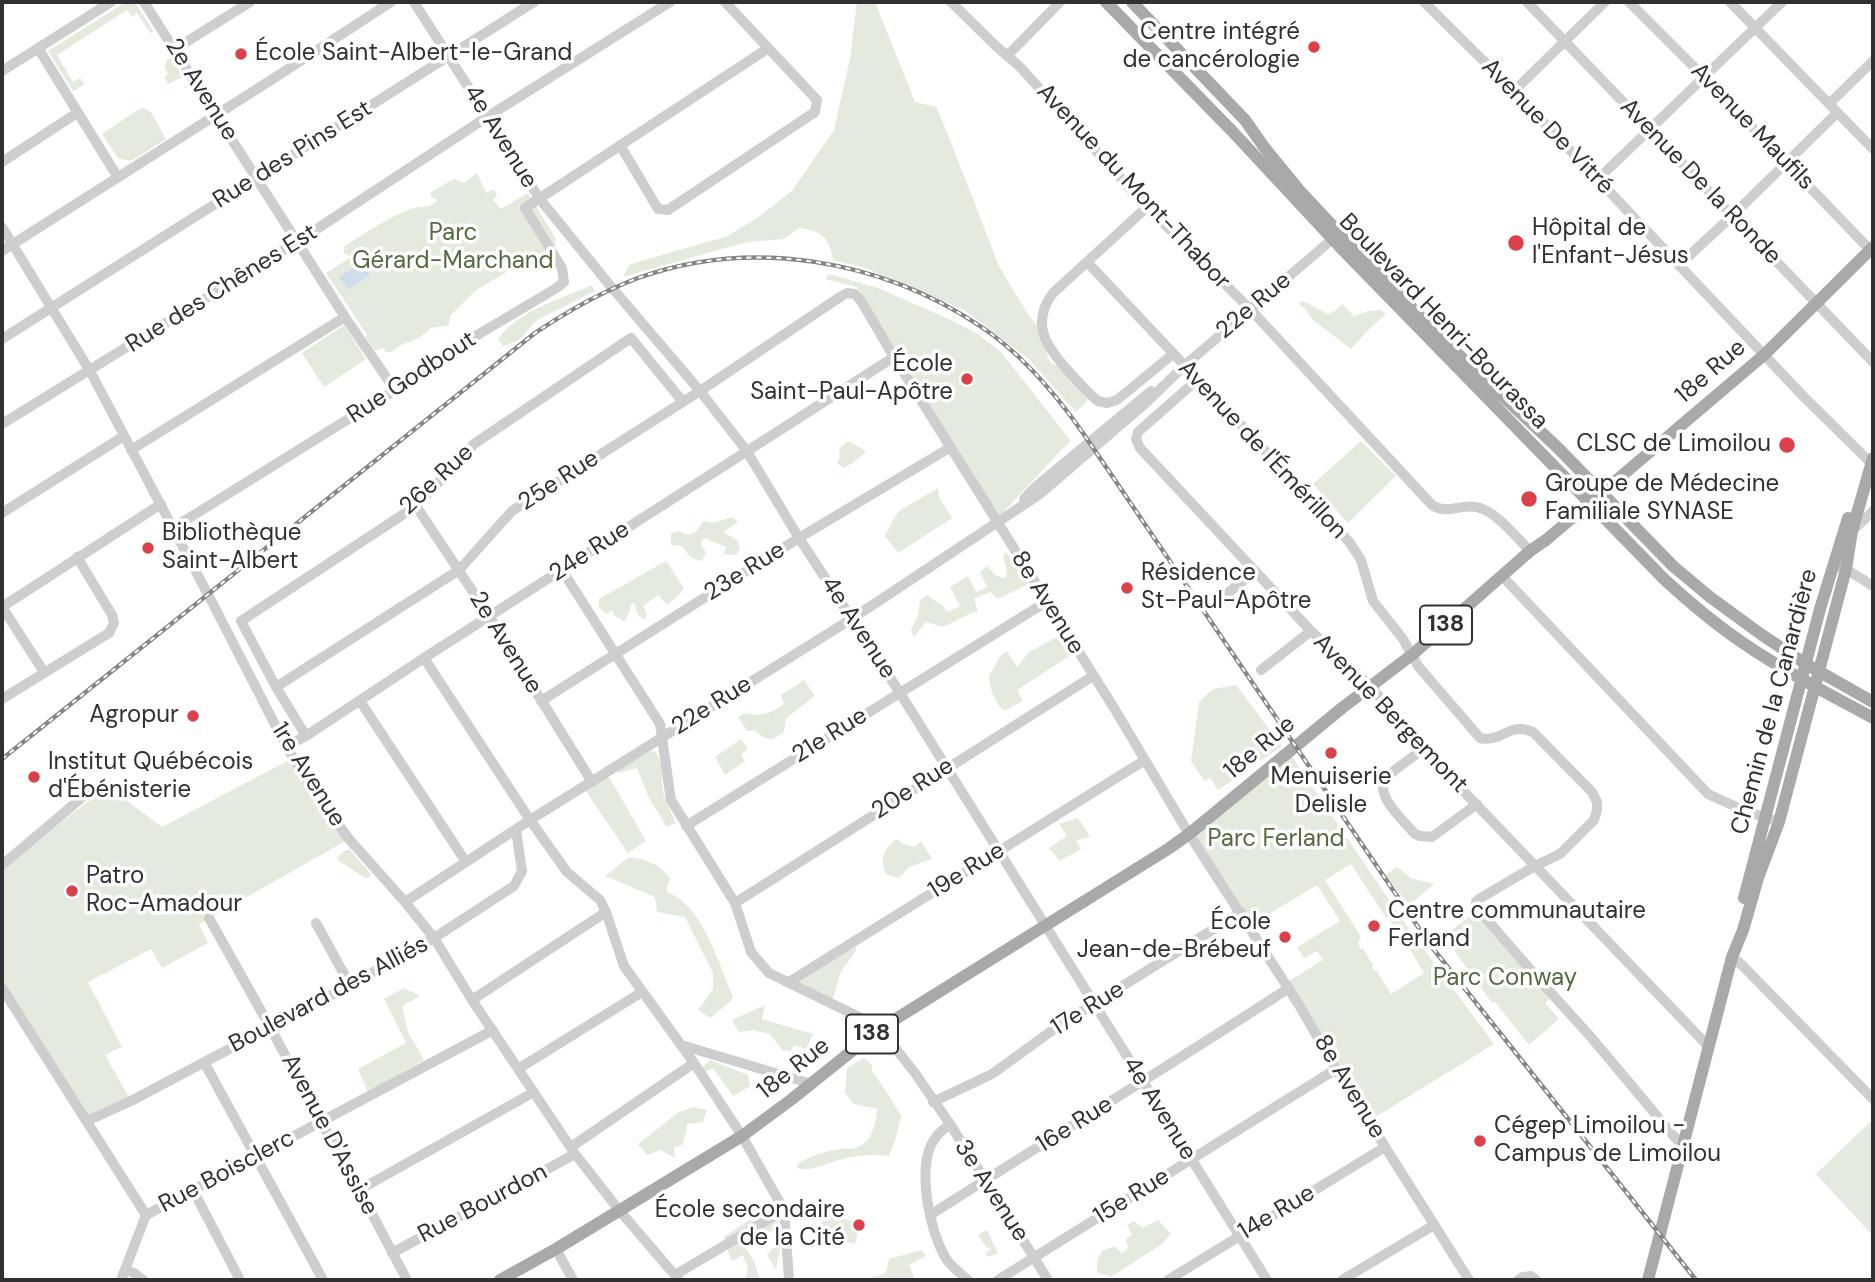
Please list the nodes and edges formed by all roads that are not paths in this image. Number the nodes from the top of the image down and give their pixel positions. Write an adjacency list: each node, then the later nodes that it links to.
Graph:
1 (111, 2): 21 (street)
2 (144, 2): 22 (street, 2e Avenue)
3 (250, 2): 22 (street)
4 (391, 2): 33 (street)
5 (414, 2): 24 (street, 4e Avenue)
6 (534, 2): 24 (street, Rue des Pins Est)
7 (670, 2): 34 (street, Rue des Chênes Est)
8 (725, 2): 23 (street)
9 (951, 2): 25 (street, Avenue du Mont-Thabor)
10 (1060, 2): 25 (street)
11 (1106, 2): 47 (main road, Boulevard Henri-Bourassa)
12 (1132, 2): 47 (main road, Boulevard Henri-Bourassa)
13 (1424, 2): 29 (street, Avenue De Vitré)
14 (1527, 2): 20 (street, Avenue De la Ronde)
15 (1605, 2): 20 (street)
16 (1629, 2): 28 (street, Avenue Maufils)
17 (1730, 2): 19 (street)
18 (1782, 2): 19 (street)
19 (1754, 27): 28 (street); 30 (street)
20 (1565, 41): 29 (street); 35 (street, Avenue De la Ronde)
21 (38, 48): 27 (street); 31 (street)
22 (175, 49): 33 (street, 2e Avenue)
23 (767, 49): 36 (street); 36 (street)
24 (449, 56): 34 (street, 4e Avenue); 41 (street, Rue des Pins Est)
25 (1007, 56): 44 (street, Avenue du Mont-Thabor)
26 (1873, 61): 30 (street)
27 (2, 71)
28 (1704, 77): 35 (street); 39 (street, Avenue Maufils)
29 (1514, 90): 42 (street, Avenue De Vitré)
30 (1829, 104): 32 (street)
31 (77, 113): 38 (street); 40 (street)
32 (1837, 113): 37 (street); 39 (street)
33 (215, 115): 40 (street); 41 (street, 2e Avenue)
34 (487, 117): 43 (street, 4e Avenue); 48 (street, Rue des Chênes Est)
35 (1648, 129): 42 (street); 45 (street, Avenue De la Ronde)
36 (620, 145): 43 (street)
37 (1873, 149)
38 (2, 162)
39 (1786, 162): 45 (street); 50 (street, Avenue Maufils)
40 (117, 176): 49 (street)
41 (257, 178): 48 (street, 2e Avenue); 56 (street, Rue des Pins Est)
42 (1597, 180): 53 (street, Avenue De Vitré)
43 (539, 198): 67 (street, Rue Godbout); 68 (street, 4e Avenue)
44 (1147, 207): 52 (street); 57 (street, Avenue du Mont-Thabor)
45 (1732, 216): 53 (street); 55 (street, Avenue De la Ronde)
46 (2, 227): 49 (street, 1re Avenue)
47 (1336, 236): 57 (street, 22e Rue); 76 (main road, Boulevard Henri-Bourassa); 77 (main road, Boulevard Henri-Bourassa)
48 (297, 242): 58 (street, 2e Avenue); 65 (street, Rue des Chênes Est)
49 (13, 244): 51 (street); 56 (street, 1re Avenue)
50 (1872, 250): 55 (main road, 18e Rue / 138)
51 (2, 251)
52 (1087, 262): 60 (street, Avenue de l'Émérillon); 60 (street)
53 (1680, 264): 61 (street, Avenue De Vitré)
54 (855, 295): 62 (street, 8e Avenue); 68 (street, 25e Rue)
55 (1817, 303): 61 (main road, 18e Rue / 138); 63 (street, Avenue De la Ronde)
56 (51, 307): 59 (street, Rue des Pins Est); 65 (street, 1re Avenue)
57 (1250, 309): 64 (street, 22e Rue); 86 (street, Avenue du Mont-Thabor)
58 (345, 317): 67 (street, 2e Avenue); 73 (street)
59 (2, 339)
60 (1172, 354): 64 (street, Avenue de l'Émérillon)
61 (1764, 355): 75 (street, Avenue De Vitré); 76 (main road, 18e Rue / 138)
62 (894, 357): 72 (street, 8e Avenue); 74 (street, 24e Rue)
63 (1873, 362)
64 (1184, 366): 66 (street, Avenue de l'Émérillon); 82 (street, 22e Rue)
65 (90, 371): 70 (street, Rue des Chênes Est); 71 (street, 1re Avenue)
66 (1197, 380): 91 (street, Avenue Bergemont); 102 (street, Avenue de l'Émérillon)
67 (394, 390): 83 (street, Rue Godbout)
68 (700, 391): 69 (street, 25e Rue); 74 (street, 4e Avenue)
69 (683, 402): 79 (street, 26e Rue); 89 (street, 25e Rue)
70 (2, 424)
71 (124, 436): 73 (street, 1re Avenue); 81 (street)
72 (951, 447): 82 (street, 8e Avenue); 85 (street, 23e Rue)
73 (131, 450): 78 (street, 1re Avenue)
74 (746, 450): 85 (street, 4e Avenue); 90 (street, 24e Rue)
75 (1873, 462): 84 (main road, Chemin de la Canardière); 88 (main road, Chemin de la Canardière)
76 (1601, 492): 77 (main road, 18e Rue / 138); 104 (main road, Boulevard Henri-Bourassa)
77 (1590, 502): 86 (main road, 18e Rue / 138); 109 (main road, Boulevard Henri-Bourassa)
78 (161, 505): 83 (street, 1re Avenue); 87 (street)
79 (416, 506): 89 (street, 2e Avenue); 99 (street, 26e Rue)
80 (1873, 511): 84 (street)
81 (2, 513)
82 (998, 522): 94 (street, 8e Avenue); 98 (street, 22e Rue)
83 (173, 528): 121 (street, 1re Avenue)
84 (1853, 531): 88 (main road, Chemin de la Canardière)
85 (799, 538): 98 (street, 4e Avenue); 101 (street, 23e Rue)
86 (1530, 551): 92 (main road, 18e Rue / 138)
87 (77, 557): 96 (street); 107 (street)
88 (1839, 567): 93 (street); 104 (main road, Chemin de la Canardière); 106 (main road, Chemin de la Canardière)
89 (459, 570): 97 (street, 2e Avenue); 112 (street, 25e Rue)
90 (562, 570): 97 (street, 24e Rue); 101 (street, 3e Avenue)
91 (1255, 571): 95 (street); 100 (street, Avenue Bergemont)
92 (1503, 577): 102 (main road, 18e Rue / 138); 128 (street)
93 (1873, 586)
94 (1046, 602): 108 (street, 8e Avenue); 113 (street, 21e Rue)
95 (1212, 606)
96 (2, 607): 107 (street)
97 (489, 616): 103 (street, 24e Rue); 116 (street, 2e Avenue)
98 (853, 618): 113 (street, 4e Avenue); 120 (street, 22e Rue)
99 (242, 621): 112 (street, 1re Avenue)
100 (1311, 631): 105 (street); 110 (street, Avenue Bergemont)
101 (615, 654): 116 (street, 23e Rue); 120 (street, 3e Avenue)
102 (1412, 654): 110 (main road, 18e Rue / 138); 137 (street, Avenue de l'Émérillon)
103 (424, 658): 115 (street, 24e Rue); 129 (street)
104 (1806, 664): 106 (main road, Boulevard Henri-Bourassa); 109 (main road, Chemin de la Canardière)
105 (1261, 670)
106 (1820, 671): 111 (main road, Chemin de la Canardière); 117 (main road, Boulevard Henri-Bourassa)
107 (44, 672): 114 (street)
108 (1093, 676): 123 (street, 8e Avenue); 124 (street, 20e Rue)
109 (1802, 678): 111 (main road, Boulevard Henri-Bourassa); 128 (main road, Chemin de la Canardière)
110 (1370, 687): 122 (street, Avenue Bergemont); 133 (main road, 18e Rue / 138)
111 (1816, 687): 118 (main road, Boulevard Henri-Bourassa); 130 (main road, Chemin de la Canardière)
112 (276, 688): 119 (street, 1re Avenue)
113 (900, 693): 124 (street, 4e Avenue); 131 (street, 21e Rue)
114 (2, 699)
115 (360, 701): 119 (street, 24e Rue); 135 (street)
116 (541, 701): 125 (street, 2e Avenue)
117 (1873, 702)
118 (1873, 718)
119 (306, 736): 121 (street, 24e Rue)
120 (662, 738): 125 (street, 22e Rue); 131 (street, 3e Avenue)
121 (286, 746): 138 (street, 1re Avenue)
122 (1423, 749): 127 (street, Avenue Bergemont); 127 (street)
123 (1145, 760): 133 (street, 8e Avenue); 134 (street, 19e Rue)
124 (947, 768): 134 (street, 4e Avenue); 139 (street, 20e Rue)
125 (592, 782): 129 (street, 22e Rue)
126 (92, 789): 136 (street)
127 (1477, 804): 137 (street, Avenue Bergemont)
128 (1765, 818): 130 (street); 146 (main road, Chemin de la Canardière)
129 (530, 820): 132 (street, 22e Rue); 140 (street)
130 (1779, 822): 146 (main road, Chemin de la Canardière)
131 (686, 826): 139 (street, 3e Avenue)
132 (516, 830): 135 (street, 22e Rue); 145 (street, Boulevard des Alliés)
133 (1189, 834): 141 (street, 8e Avenue); 144 (main road, 18e Rue / 138)
134 (999, 852): 144 (street, 4e Avenue); 147 (street, 19e Rue)
135 (466, 862): 138 (street, 22e Rue)
136 (2, 865)
137 (1535, 866): 158 (street, Avenue Bergemont); 173 (street)
138 (405, 902): 145 (street, 1re Avenue)
139 (735, 903): 147 (street, 3e Avenue)
140 (606, 912): 151 (street); 152 (street)
141 (1241, 912): 150 (street, 8e Avenue); 153 (street, 17e Rue)
142 (209, 918): 154 (street, Avenue D'Assise)
143 (316, 923): 148 (street)
144 (1044, 926): 153 (street, 4e Avenue); 156 (main road, 18e Rue / 138)
145 (434, 938): 148 (street, Boulevard des Alliés); 152 (street, 1re Avenue)
146 (1732, 957): 158 (main road, Chemin de la Canardière); 166 (street)
147 (789, 982): 156 (street, 3e Avenue)
148 (350, 985): 154 (street, Boulevard des Alliés)
149 (2, 988): 168 (street)
150 (1289, 988): 162 (street, 8e Avenue); 163 (street, 16e Rue)
151 (642, 992): 157 (street); 161 (street)
152 (472, 1000): 155 (street, 1re Avenue)
153 (1093, 1003): 163 (street, 4e Avenue); 167 (street, 17e Rue)
154 (270, 1027): 159 (street, Boulevard des Alliés); 169 (street, Avenue D'Assise)
155 (494, 1030): 161 (street, 1re Avenue); 169 (street, Rue Boisclerc)
156 (878, 1030): 164 (main road, 18e Rue / 138); 167 (street, 3e Avenue)
157 (681, 1045): 160 (street); 164 (street)
158 (1708, 1046): 173 (main road, Chemin de la Canardière)
159 (204, 1062): 168 (street, Boulevard des Alliés); 175 (street)
160 (694, 1063): 171 (street); 174 (street, Rue Bourdon)
161 (518, 1069): 165 (street, 1re Avenue)
162 (1336, 1069): 172 (street, 8e Avenue); 176 (street, 15e Rue)
163 (1142, 1082): 176 (street, 4e Avenue); 177 (street, 16e Rue)
164 (812, 1084): 171 (main road, 18e Rue / 138)
165 (534, 1092): 174 (street, 1re Avenue); 179 (street)
166 (1873, 1099)
167 (933, 1102): 170 (street, 3e Avenue)
168 (88, 1121): 182 (street)
169 (321, 1122): 175 (street, Rue Boisclerc); 179 (street, Avenue D'Assise)
170 (950, 1124): 177 (street, 3e Avenue); 183 (street)
171 (742, 1136): 180 (main road, 18e Rue / 138); 181 (street)
172 (1385, 1147): 184 (street, 8e Avenue); 185 (street, 14e Rue)
173 (1683, 1147): 208 (main road, Chemin de la Canardière)
174 (573, 1150): 180 (street, 1re Avenue); 187 (street, Rue Bourdon)
175 (255, 1157): 178 (street, Rue Boisclerc); 194 (street)
176 (1191, 1160): 185 (street, 4e Avenue); 188 (street, 15e Rue)
177 (985, 1179): 183 (street, 16e Rue); 188 (street, 3e Avenue)
178 (193, 1190): 182 (street, Rue Boisclerc); 193 (street)
179 (359, 1190): 187 (street, Avenue D'Assise)
180 (619, 1210): 186 (main road, 138); 190 (street, 1re Avenue)
181 (784, 1210): 190 (street); 198 (street)
182 (146, 1215): 189 (street)
183 (930, 1215): 199 (street)
184 (1434, 1225): 204 (street); 205 (street, 8e Avenue)
185 (1240, 1236): 202 (street, 14e Rue); 203 (street, 4e Avenue)
186 (556, 1249): 196 (main road, 138); 197 (street)
187 (392, 1253): 195 (street, Avenue D'Assise)
188 (1034, 1257): 200 (street, 15e Rue); 201 (street, 3e Avenue)
189 (125, 1269): 191 (street); 192 (street)
190 (677, 1278)
191 (121, 1280)
192 (143, 1280)
193 (240, 1280)
194 (323, 1280)
195 (407, 1280)
196 (500, 1280)
197 (573, 1280)
198 (789, 1280)
199 (968, 1280)
200 (998, 1280)
201 (1048, 1280)
202 (1168, 1280)
203 (1267, 1280)
204 (1342, 1280)
205 (1469, 1280)
206 (1518, 1280): 207 (street)
207 (1536, 1280)
208 (1648, 1280)

